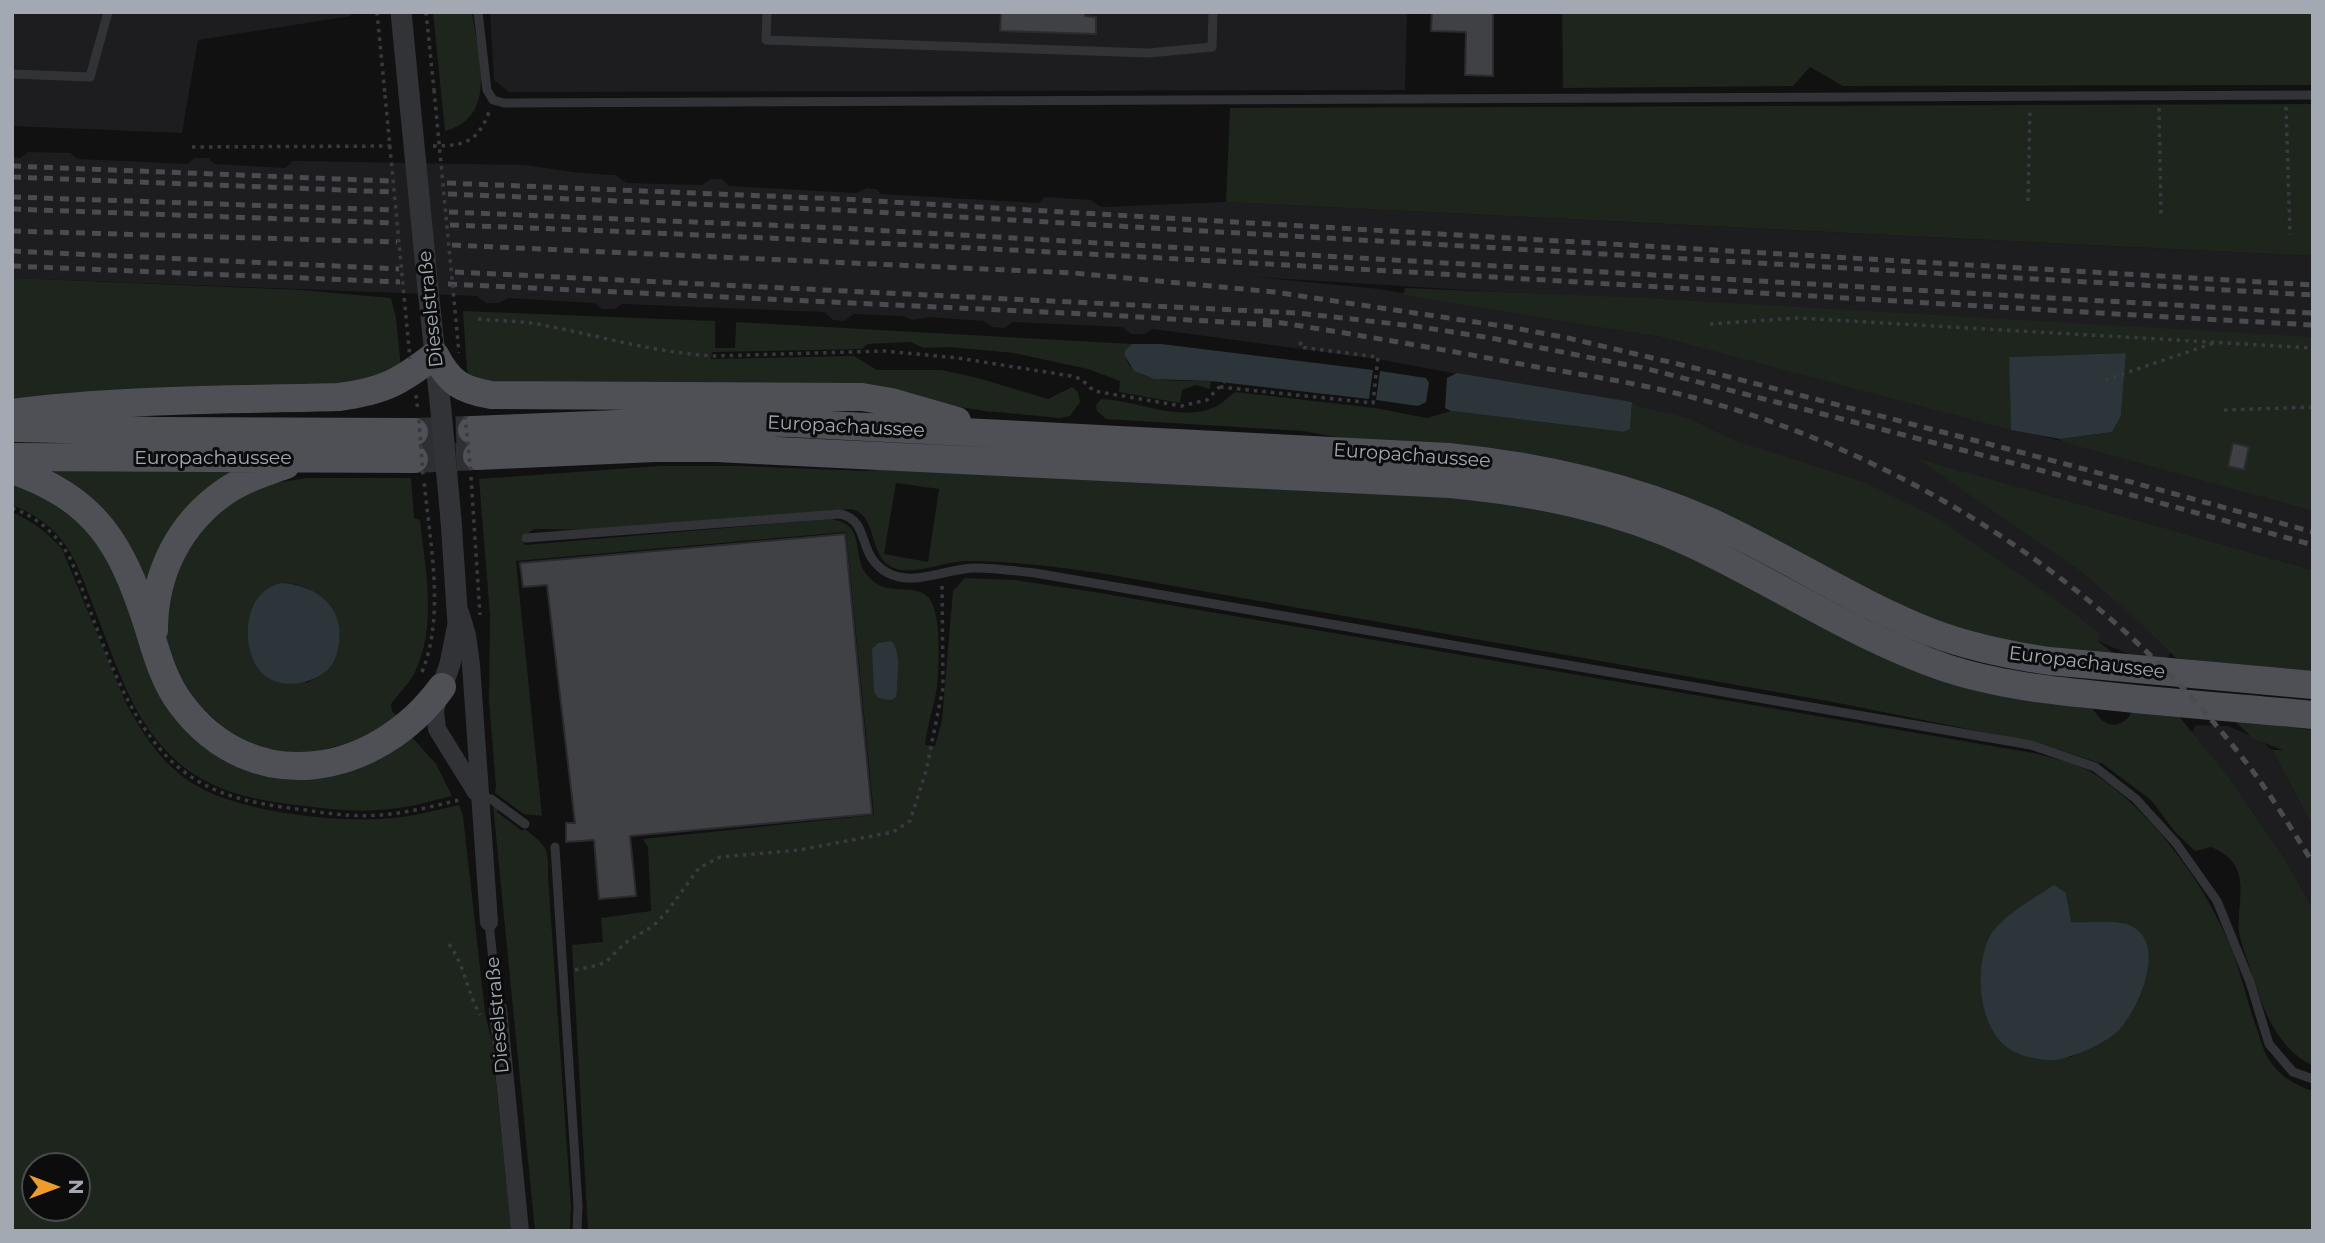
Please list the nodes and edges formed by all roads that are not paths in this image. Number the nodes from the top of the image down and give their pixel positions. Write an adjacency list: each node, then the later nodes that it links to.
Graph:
1 (108, 12): 6 (lane)
2 (401, 12): 8 (street, Dieselstraße, bridge)
3 (478, 12): 7 (lane)
4 (767, 12): 5 (lane)
5 (1213, 12)
6 (12, 74)
7 (2313, 95)
8 (434, 356): 9 (main road); 11 (main road); 16 (street, Dieselstraße, bridge)
9 (12, 413)
10 (12, 428): 13 (main road, Europachaussee)
11 (1010, 436): 18 (main road, Europachaussee); 20 (main road, Europachaussee)
12 (12, 457): 13 (main road, Europachaussee)
13 (300, 459): 17 (main road)
14 (12, 470): 17 (main road)
15 (526, 538): 26 (lane)
16 (458, 605): 19 (street, Dieselstraße); 21 (street, Dieselstraße)
17 (155, 647): 19 (main road)
18 (2313, 685)
19 (442, 687): 21 (street, Dieselstraße)
20 (2313, 715)
21 (479, 798): 22 (lane); 24 (street, Dieselstraße)
22 (524, 824)
23 (555, 847): 28 (lane)
24 (489, 922): 25 (lane, Dieselstraße)
25 (498, 1009): 27 (street, Dieselstraße)
26 (2313, 1079)
27 (520, 1231)
28 (577, 1231)

